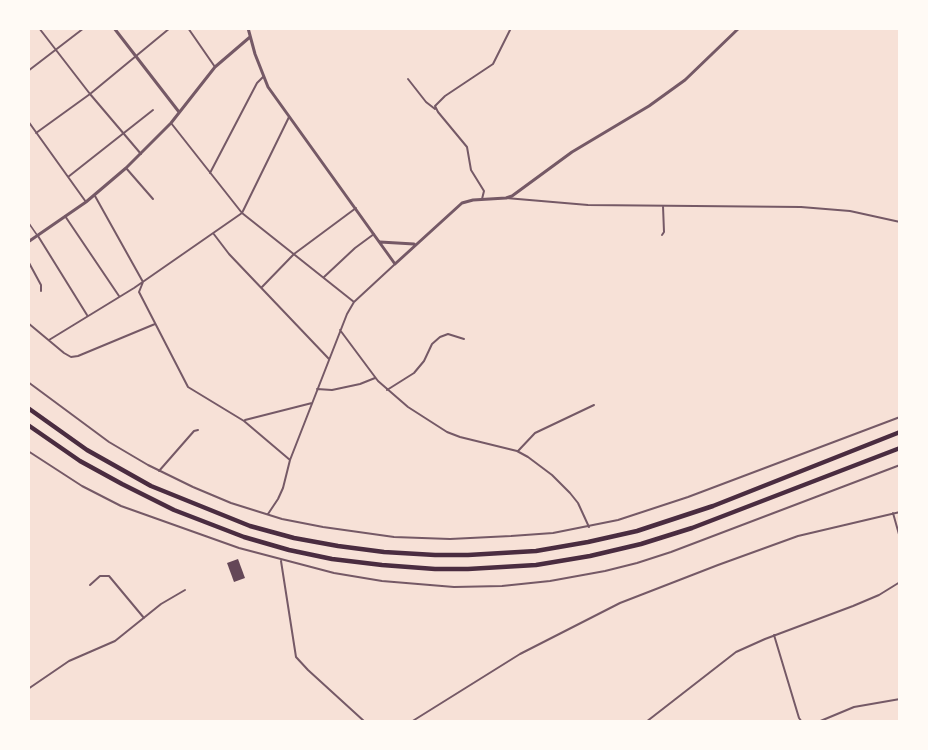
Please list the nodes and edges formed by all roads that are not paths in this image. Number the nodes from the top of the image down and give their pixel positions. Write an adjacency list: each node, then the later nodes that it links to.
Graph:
1 (39, 28): 10 (street)
2 (84, 28): 10 (street)
3 (114, 28): 11 (street)
4 (170, 28): 11 (street)
5 (188, 28): 12 (street)
6 (248, 28): 9 (street)
7 (511, 28): 17 (street)
8 (739, 28): 30 (street)
9 (250, 37): 12 (street); 14 (street)
10 (55, 50): 13 (street); 16 (street)
11 (136, 56): 16 (street); 19 (street)
12 (215, 67): 19 (street)
13 (28, 71)
14 (263, 76): 20 (street); 27 (street)
15 (408, 79): 17 (street)
16 (90, 94): 23 (street); 24 (street)
17 (435, 109): 32 (street)
18 (153, 110): 24 (street)
19 (179, 112): 22 (street)
20 (289, 117): 35 (street); 36 (street)
21 (28, 121): 23 (street)
22 (171, 123): 25 (street); 27 (street)
23 (36, 133): 28 (street)
24 (123, 134): 25 (street); 28 (street)
25 (141, 154): 26 (street)
26 (126, 168): 29 (street); 31 (street)
27 (210, 173): 36 (street)
28 (68, 177): 33 (street)
29 (94, 195): 33 (street); 51 (street)
30 (506, 198): 32 (street); 34 (street)
31 (153, 199)
32 (482, 199): 46 (street)
33 (86, 202): 37 (street)
34 (663, 206): 39 (street); 42 (street)
35 (356, 208): 41 (street); 47 (street)
36 (242, 213): 40 (street); 47 (street)
37 (65, 216): 43 (street); 56 (street)
38 (28, 222): 43 (lane)
39 (900, 222)
40 (212, 232): 51 (street); 53 (street)
41 (374, 234): 45 (street); 50 (street)
42 (662, 235)
43 (38, 236): 44 (street); 58 (street)
44 (28, 242)
45 (380, 242): 46 (street); 49 (street)
46 (415, 244): 49 (street)
47 (294, 254): 50 (street); 53 (street)
48 (28, 261): 54 (street)
49 (395, 264): 57 (street)
50 (323, 277): 57 (street)
51 (142, 282): 52 (street); 55 (street)
52 (134, 288): 55 (street); 56 (street)
53 (261, 288): 64 (street)
54 (41, 291)
55 (139, 292): 60 (street)
56 (118, 296): 58 (street)
57 (354, 302): 61 (street)
58 (87, 315): 63 (street)
59 (28, 322): 63 (street)
60 (155, 324): 63 (street); 73 (street)
61 (340, 330): 64 (street); 65 (street)
62 (464, 339): 68 (street)
63 (49, 340)
64 (329, 359): 67 (street)
65 (375, 378): 67 (street); 68 (street)
66 (28, 382): 82 (street)
67 (317, 389): 69 (street)
68 (387, 390): 79 (street)
69 (312, 403): 73 (street); 80 (street)
70 (594, 405): 79 (street)
71 (28, 408): 76 (highway)
72 (900, 417): 86 (street)
73 (244, 420): 80 (street)
74 (28, 425): 77 (highway)
75 (198, 430): 82 (street)
76 (900, 432)
77 (900, 448)
78 (28, 451): 88 (street)
79 (518, 451): 86 (street)
80 (290, 460): 85 (street)
81 (900, 465): 88 (street)
82 (159, 471): 85 (street)
83 (900, 512): 84 (street)
84 (893, 513): 87 (street); 97 (street)
85 (268, 514): 86 (street)
86 (589, 527)
87 (900, 538)
88 (281, 561): 96 (street)
89 (900, 582): 93 (street)
90 (90, 585): 92 (street)
91 (185, 590): 92 (street)
92 (144, 618): 94 (street)
93 (774, 635): 98 (street); 99 (street)
94 (28, 689)
95 (900, 699): 100 (street)
96 (365, 722)
97 (411, 722)
98 (646, 722)
99 (802, 722)
100 (818, 722)

